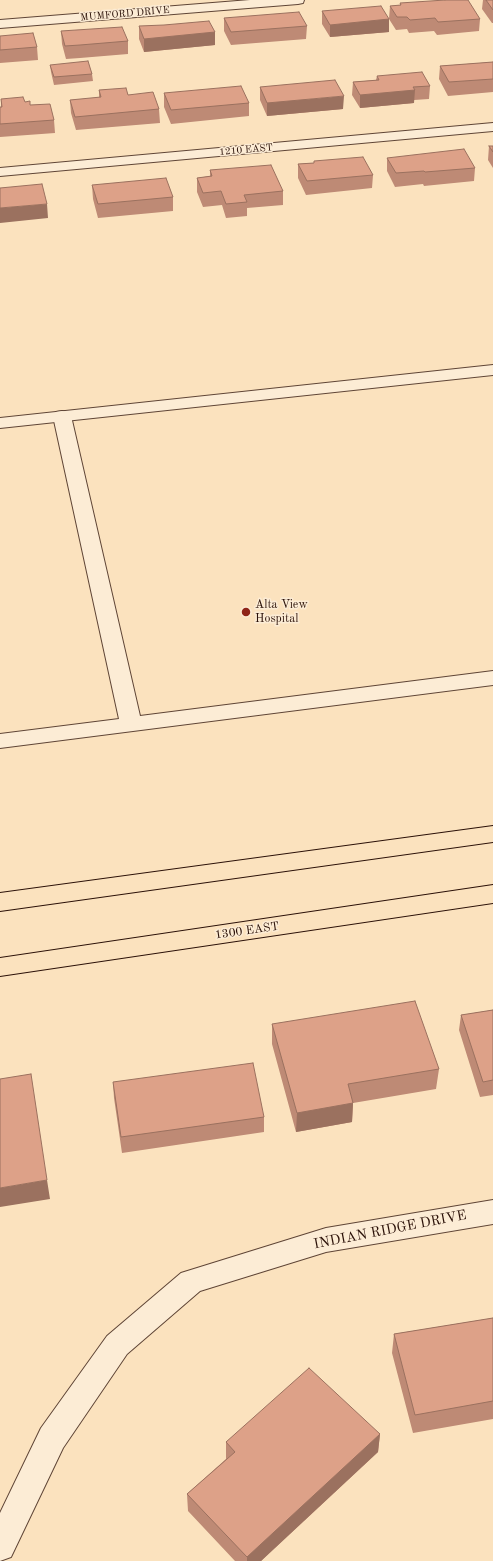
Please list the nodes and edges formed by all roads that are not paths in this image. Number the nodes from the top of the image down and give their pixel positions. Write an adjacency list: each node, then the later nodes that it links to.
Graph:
1 (298, 0): 2 (street, MUMFORD DRIVE)
2 (0, 24)
3 (493, 127): 4 (street, 1210 EAST)
4 (0, 172)
5 (493, 370): 6 (street)
6 (62, 416): 7 (street); 9 (street)
7 (0, 423)
8 (493, 678): 9 (street)
9 (131, 724): 10 (street)
10 (0, 741)
11 (493, 834): 13 (main road)
12 (493, 894): 14 (main road, 1300 EAST)
13 (0, 902)
14 (0, 967)
15 (493, 1212): 16 (street, INDIAN RIDGE DRIVE)
16 (0, 1546)

